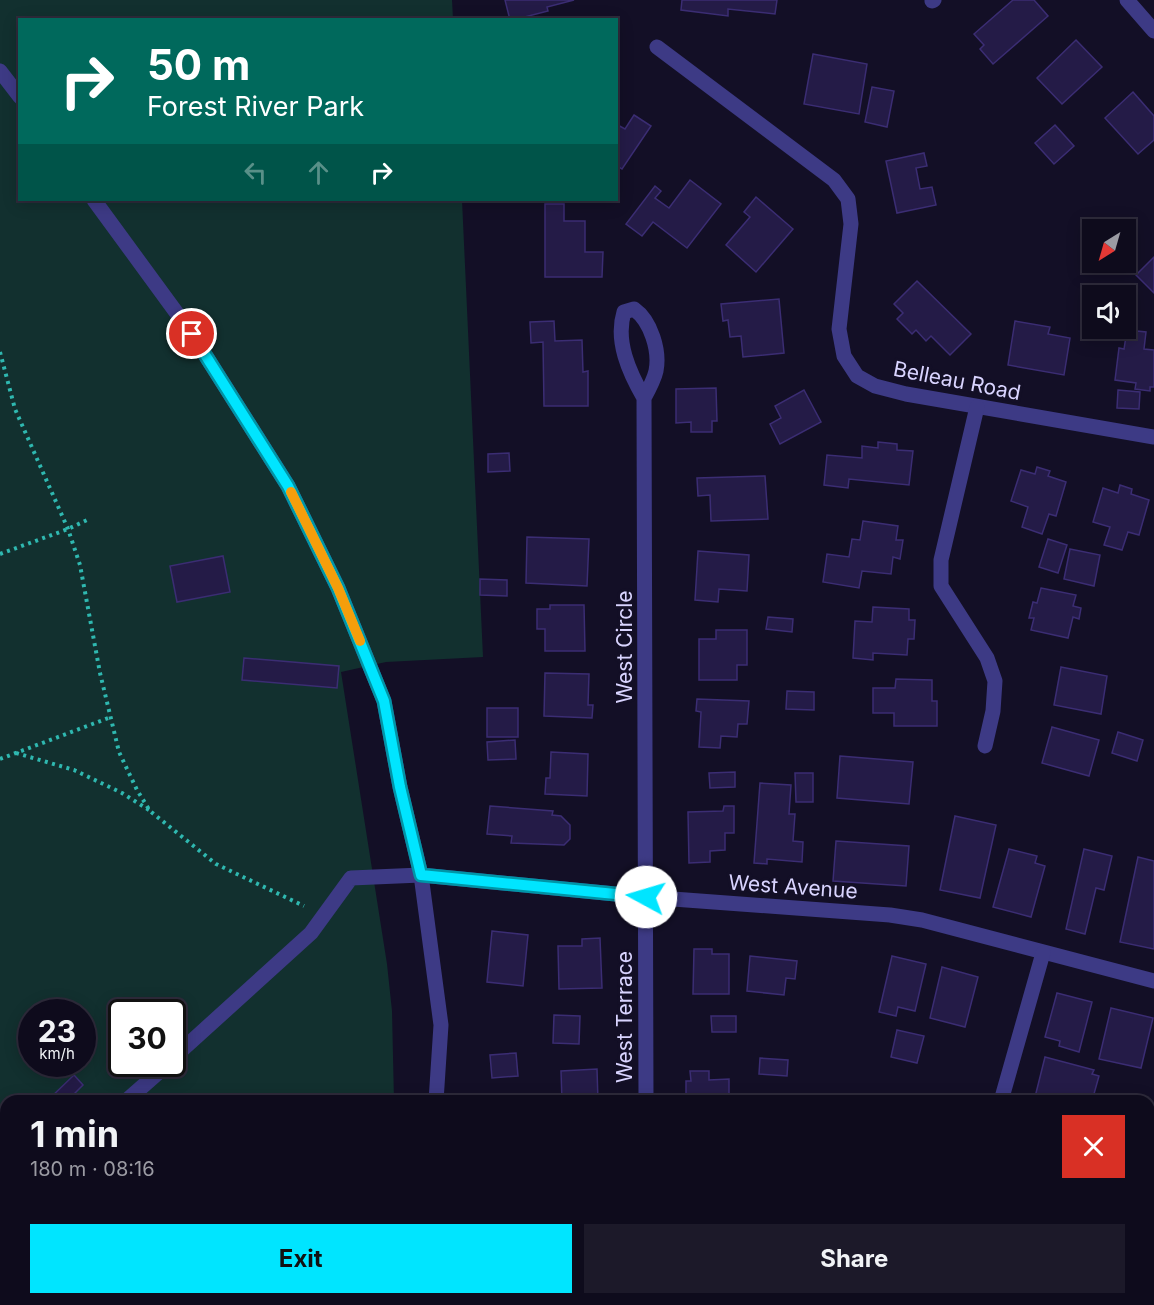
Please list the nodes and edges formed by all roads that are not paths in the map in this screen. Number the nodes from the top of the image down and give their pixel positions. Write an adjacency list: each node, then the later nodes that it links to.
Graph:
1 (1127, 0): 2 (street)
2 (1154, 31)
3 (657, 47): 8 (street, Belleau Road)
4 (0, 71): 5 (street)
5 (18, 94)
6 (95, 201): 11 (street)
7 (644, 398): 7 (street, West Circle); 12 (street, West Circle)
8 (977, 407): 9 (street, Belleau Road); 10 (street)
9 (1154, 438)
10 (985, 746)
11 (421, 875): 12 (street, West Avenue); 15 (street, West Avenue); 18 (street)
12 (646, 897): 13 (street, West Avenue); 19 (street, West Terrace)
13 (1043, 953): 14 (street, West Avenue); 20 (street)
14 (1154, 981)
15 (186, 1046)
16 (153, 1077): 17 (street)
17 (133, 1095)
18 (436, 1095)
19 (646, 1095)
20 (1003, 1095)

